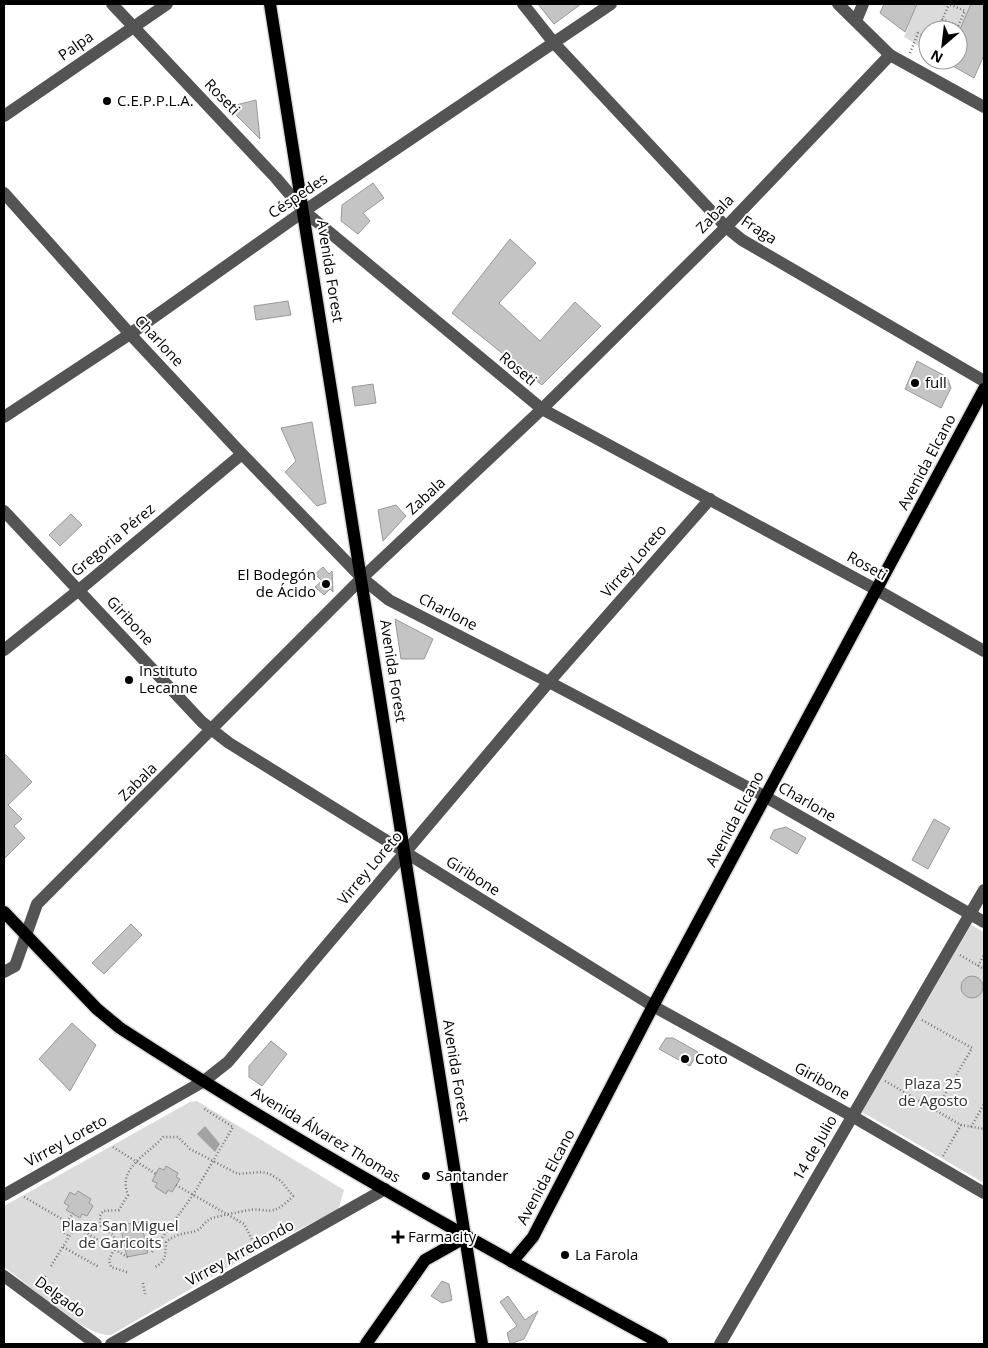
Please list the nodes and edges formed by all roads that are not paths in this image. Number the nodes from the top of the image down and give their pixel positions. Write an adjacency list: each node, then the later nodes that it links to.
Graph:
1 (112, 4): 9 (street, Roseti)
2 (167, 4): 9 (street, Palpa)
3 (270, 4): 15 (main road, Avenida Forest)
4 (523, 4): 10 (street, Fraga)
5 (611, 4): 10 (street, Céspedes)
6 (838, 4): 8 (street)
7 (863, 4): 8 (street)
8 (856, 21): 11 (street)
9 (132, 27): 13 (street, Palpa); 15 (street, Roseti)
10 (554, 43): 15 (street, Céspedes); 16 (street, Fraga)
11 (890, 55): 12 (street); 16 (street, Zabala)
12 (983, 102)
13 (4, 116)
14 (4, 193): 17 (street, Charlone)
15 (304, 211): 17 (street, Céspedes); 20 (street, Roseti); 25 (main road, Avenida Forest)
16 (726, 227): 18 (street, Fraga); 20 (street, Zabala)
17 (130, 334): 21 (street, Céspedes); 22 (street, Charlone)
18 (984, 381)
19 (984, 389): 27 (main road, Avenida Elcano)
20 (542, 410): 23 (street, Roseti); 25 (street, Zabala)
21 (4, 417)
22 (242, 454): 25 (street, Charlone); 26 (street, Gregoria Pérez)
23 (710, 499): 27 (street, Roseti); 30 (street, Virrey Loreto)
24 (4, 511): 26 (street, Giribone)
25 (362, 578): 30 (street, Charlone); 31 (street, Zabala); 33 (main road, Avenida Forest)
26 (80, 590): 28 (street, Gregoria Pérez); 31 (street, Giribone)
27 (876, 590): 29 (street, Roseti); 32 (main road, Avenida Elcano)
28 (4, 650)
29 (984, 651)
30 (549, 682): 32 (street, Charlone); 33 (street, Virrey Loreto)
31 (212, 730): 33 (street, Giribone); 38 (street, Zabala)
32 (766, 797): 36 (street, Charlone); 40 (main road, Avenida Elcano)
33 (405, 853): 40 (street, Giribone); 41 (street, Virrey Loreto); 46 (main road, Avenida Forest)
34 (984, 890): 36 (street, 14 de Julio)
35 (4, 912): 38 (main road, Avenida Álvarez Thomas)
36 (970, 914): 37 (street, Charlone); 42 (street, 14 de Julio)
37 (984, 922)
38 (28, 936): 39 (street, Zabala); 41 (main road, Avenida Álvarez Thomas)
39 (4, 972)
40 (653, 1006): 42 (street, Giribone); 47 (main road, Avenida Elcano)
41 (204, 1081): 43 (main road, Avenida Álvarez Thomas); 44 (street, Virrey Loreto)
42 (852, 1116): 45 (street, Giribone); 54 (street, 14 de Julio)
43 (385, 1189): 46 (main road, Avenida Álvarez Thomas); 50 (street, Virrey Arredondo)
44 (8, 1193)
45 (984, 1193)
46 (466, 1236): 47 (main road, Avenida Álvarez Thomas); 51 (main road); 52 (main road, Avenida Forest)
47 (512, 1262): 53 (main road, Avenida Álvarez Thomas)
48 (4, 1276): 49 (street, Delgado)
49 (96, 1344)
50 (111, 1344)
51 (366, 1344)
52 (482, 1344)
53 (662, 1344)
54 (720, 1344)

